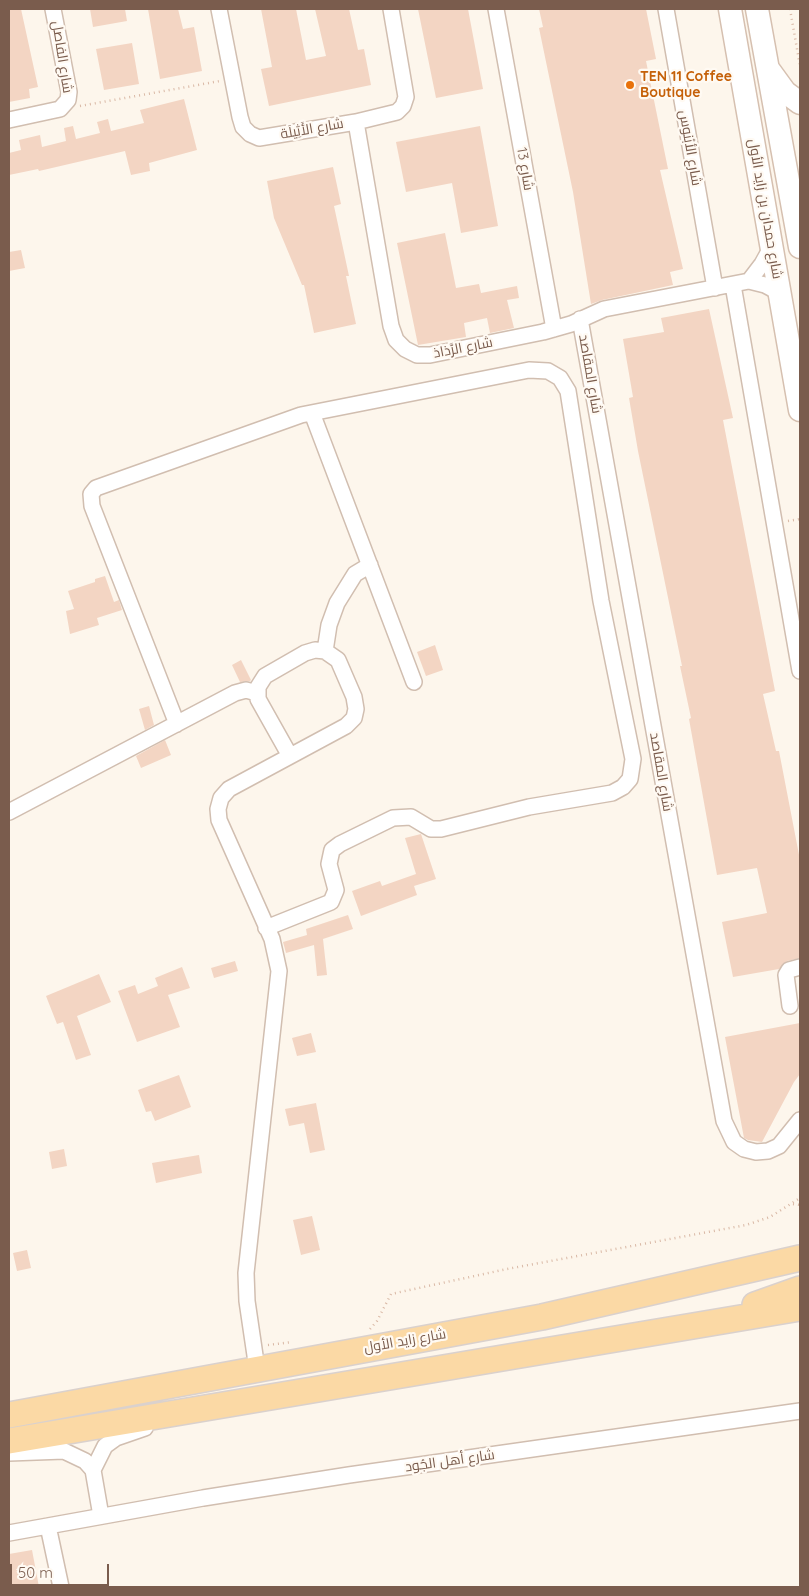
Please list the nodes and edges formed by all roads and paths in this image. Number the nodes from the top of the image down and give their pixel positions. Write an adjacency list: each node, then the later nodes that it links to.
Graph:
1 (53, 9): 12 (street, شارع الفاصل)
2 (219, 9): 11 (street, شارع الأَثِيلَة)
3 (391, 9): 15 (street, شارع الأَثِيلَة)
4 (496, 9): 25 (street, شارع 13)
5 (666, 9): 22 (street, شارع الأبْنوس)
6 (730, 9): 17 (main road, شارع حمدان بن زايد الأول)
7 (757, 9): 10 (main road, شارع حمدان بن زايد الأول)
8 (790, 9): 9 (path)
9 (800, 66)
10 (767, 68): 13 (main road); 16 (main road, شارع حمدان بن زايد الأول)
11 (232, 79): 12 (path); 15 (street, شارع الأَثِيلَة)
12 (66, 104): 14 (street, شارع الفاصل)
13 (800, 104)
14 (9, 120)
15 (356, 122): 25 (street, شارع الرَّذاذ)
16 (791, 148): 17 (main road); 18 (main road, شارع حمدان بن زايد الأول)
17 (755, 154): 19 (main road, شارع حمدان بن زايد الأول)
18 (799, 235)
19 (772, 246): 20 (street); 23 (main road, شارع حمدان بن زايد الأول)
20 (749, 281): 21 (street, شارع الرَّذاذ); 23 (street, شارع الرَّذاذ)
21 (733, 284): 22 (street, شارع الرَّذاذ); 30 (street)
22 (715, 288): 24 (street, شارع الرَّذاذ)
23 (780, 293): 26 (main road, شارع حمدان بن زايد الأول)
24 (580, 319): 25 (street, شارع الرَّذاذ); 39 (street, شارع المقاصد)
25 (554, 329)
26 (800, 410)
27 (312, 413): 28 (street); 33 (street); 36 (street)
28 (370, 565): 29 (street); 31 (street)
29 (325, 651): 32 (street); 34 (street)
30 (800, 671)
31 (414, 682)
32 (257, 693): 33 (street); 34 (street)
33 (176, 724): 35 (street)
34 (290, 756): 36 (street)
35 (9, 812)
36 (266, 928): 49 (street)
37 (800, 967): 38 (street)
38 (790, 1006)
39 (800, 1120)
40 (800, 1198): 41 (path)
41 (794, 1204): 42 (path); 47 (path)
42 (800, 1205)
43 (800, 1258): 49 (main road, شارع زايد الأول)
44 (800, 1289): 46 (main road)
45 (800, 1308): 46 (main road)
46 (721, 1321): 50 (main road)
47 (366, 1333)
48 (293, 1342): 49 (path)
49 (255, 1357): 52 (main road, شارع زايد الأول)
50 (213, 1405): 53 (main road); 55 (street)
51 (800, 1411): 56 (street, شارع أهل الجُود)
52 (9, 1415)
53 (9, 1441)
54 (9, 1452): 55 (street)
55 (92, 1470): 56 (street)
56 (101, 1516): 57 (street, شارع أهل الجُود)
57 (48, 1526): 58 (street, شارع أهل الجُود); 59 (street)
58 (9, 1533)
59 (61, 1587)

